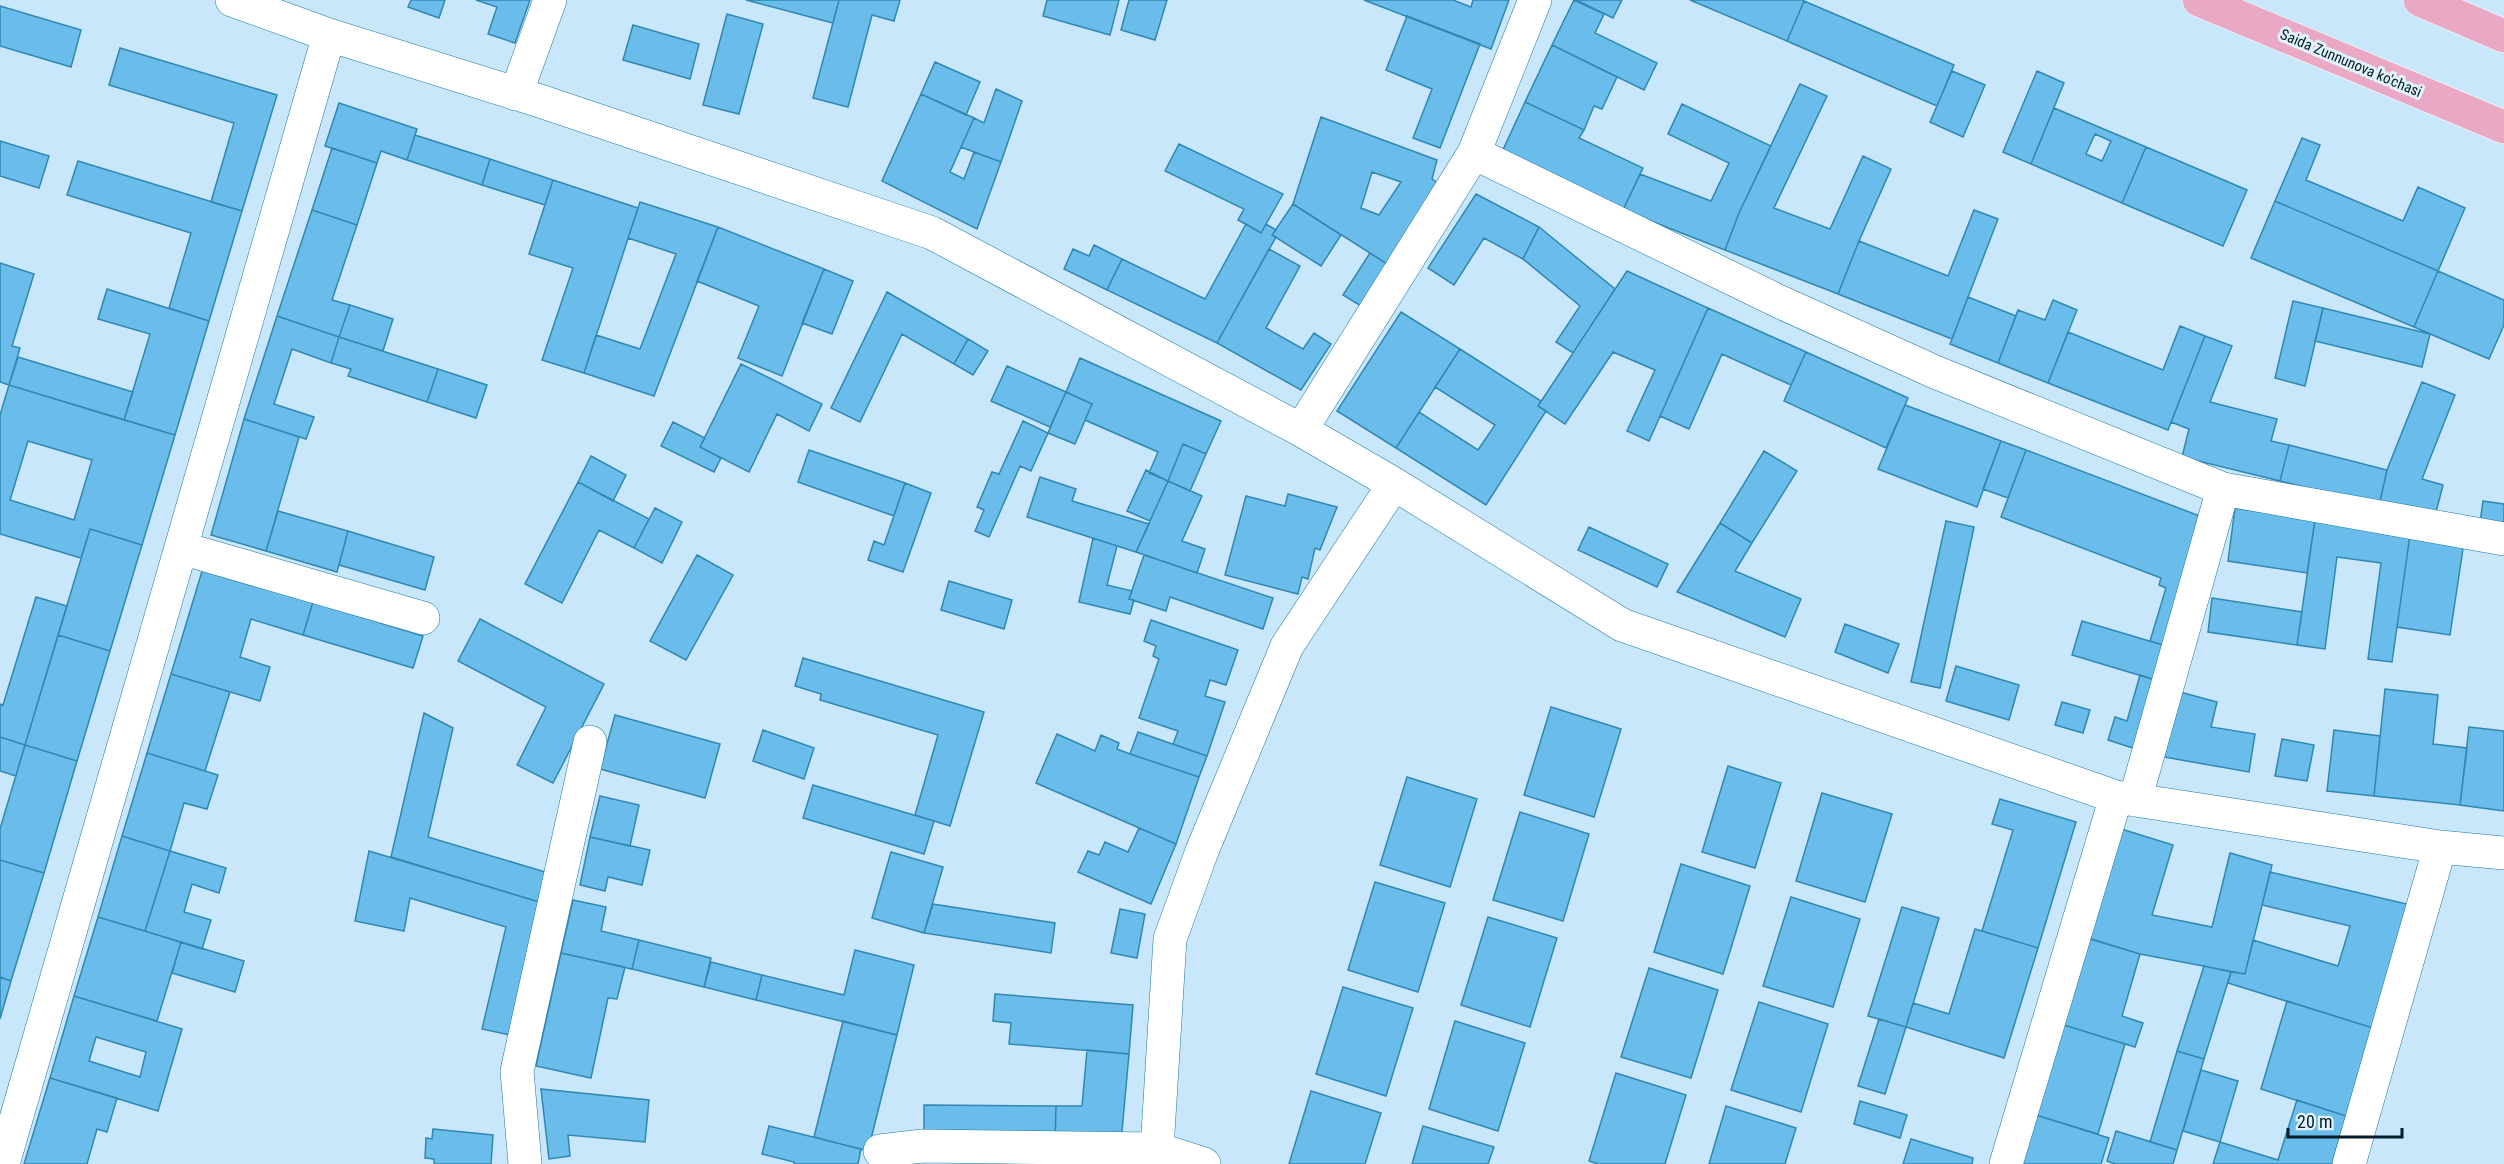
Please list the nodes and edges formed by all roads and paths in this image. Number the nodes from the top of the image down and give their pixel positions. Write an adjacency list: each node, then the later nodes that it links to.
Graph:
1 (550, 0): 8 (street)
2 (1535, 0): 10 (street)
3 (2199, 0): 9 (main road, Saida Zunnunova ko'chasi)
4 (2420, 0): 7 (main road)
5 (245, 2): 6 (street)
6 (329, 35): 8 (street); 15 (street)
7 (2504, 36)
8 (516, 94): 11 (street)
9 (2504, 127)
10 (1474, 153): 11 (street); 13 (street)
11 (1301, 430): 12 (street)
12 (1394, 484): 18 (street); 21 (street)
13 (2223, 489): 14 (street); 18 (street)
14 (2504, 539)
15 (181, 548): 16 (street); 24 (street)
16 (423, 618)
17 (590, 742): 25 (street)
18 (2125, 798): 19 (street); 26 (street)
19 (2440, 847): 20 (street); 27 (street)
20 (2504, 853)
21 (1157, 1149): 22 (street); 23 (street)
22 (880, 1152)
23 (1200, 1163)
24 (3, 1164)
25 (525, 1164)
26 (2006, 1164)
27 (2349, 1164)

